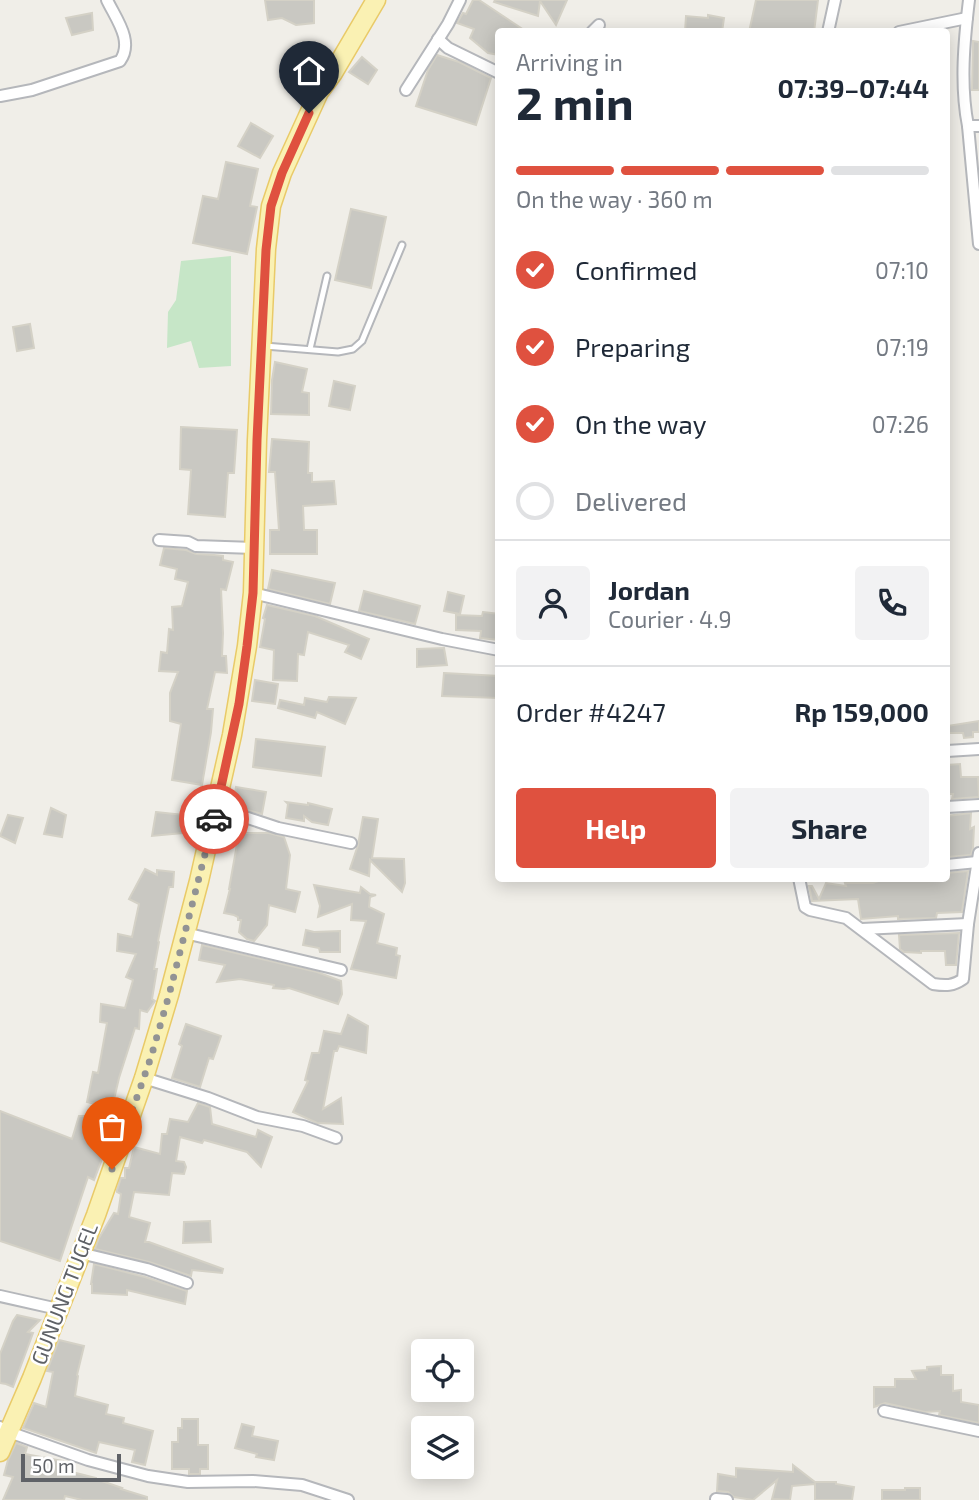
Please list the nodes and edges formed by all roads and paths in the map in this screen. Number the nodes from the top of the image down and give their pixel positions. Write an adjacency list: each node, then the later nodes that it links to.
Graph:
1 (107, 0): 12 (street)
2 (376, 0): 18 (main road, GUNUNG TUGEL)
3 (460, 0): 9 (street)
4 (835, 0): 7 (street)
5 (969, 0): 6 (street)
6 (967, 18): 8 (street); 13 (street)
7 (829, 28)
8 (918, 28)
9 (438, 40): 10 (street); 11 (street)
10 (495, 71)
11 (406, 90)
12 (0, 96)
13 (974, 126): 14 (street)
14 (977, 186): 15 (street)
15 (979, 244)
16 (402, 245): 19 (lane)
17 (327, 276): 19 (lane)
18 (262, 346): 19 (lane); 21 (main road, GUNUNG TUGEL)
19 (310, 349)
20 (159, 540): 21 (street)
21 (254, 548): 22 (main road, GUNUNG TUGEL)
22 (253, 593): 23 (street); 28 (main road, GUNUNG TUGEL)
23 (495, 649)
24 (979, 749): 25 (street)
25 (950, 751)
26 (979, 806): 27 (street)
27 (950, 807)
28 (216, 811): 29 (street); 35 (main road, GUNUNG TUGEL)
29 (351, 843)
30 (978, 857): 31 (street); 33 (street)
31 (950, 864)
32 (800, 882): 34 (street)
33 (968, 924): 34 (street); 34 (street)
34 (862, 929)
35 (185, 933): 36 (street); 37 (main road, GUNUNG TUGEL)
36 (341, 970)
37 (144, 1078): 38 (street); 39 (main road, GUNUNG TUGEL)
38 (336, 1138)
39 (80, 1254): 40 (street); 42 (main road, GUNUNG TUGEL)
40 (187, 1283)
41 (0, 1296): 42 (street)
42 (58, 1309): 44 (main road, GUNUNG TUGEL)
43 (884, 1411): 45 (street)
44 (4, 1429): 46 (main road, GUNUNG TUGEL); 47 (street)
45 (979, 1431)
46 (0, 1452)
47 (348, 1500)

